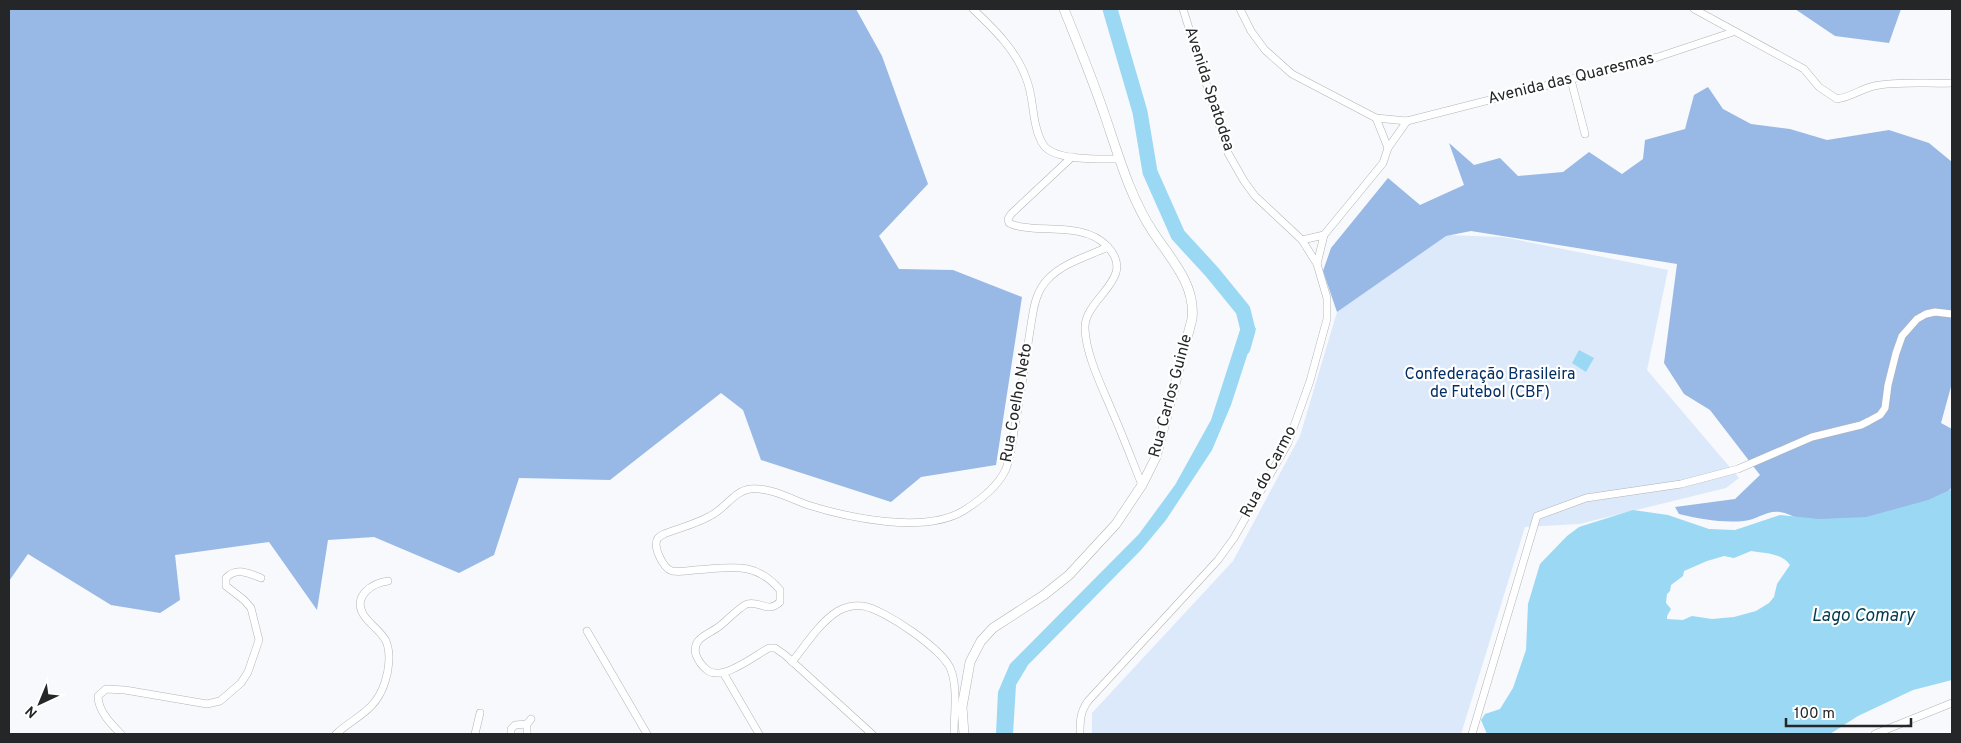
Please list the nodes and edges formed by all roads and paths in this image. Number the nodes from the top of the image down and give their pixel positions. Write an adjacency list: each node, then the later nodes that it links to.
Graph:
1 (973, 9): 13 (street)
2 (1064, 9): 14 (street, Rua Carlos Guinle)
3 (1183, 9): 16 (street, Avenida Spatodea)
4 (1240, 9): 9 (street)
5 (1694, 9): 6 (street)
6 (1733, 32): 7 (street, Avenida das Quaresmas); 8 (street)
7 (1571, 80): 10 (street, Avenida das Quaresmas); 11 (street)
8 (1952, 84)
9 (1376, 118): 10 (street, Avenida das Quaresmas); 12 (street)
10 (1408, 120): 12 (street, Rua do Carmo)
11 (1585, 134)
12 (1388, 148): 15 (street, Rua do Carmo)
13 (1072, 157): 14 (street); 17 (street)
14 (1120, 159): 20 (street, Rua Carlos Guinle)
15 (1324, 235): 16 (street); 18 (street, Rua do Carmo)
16 (1302, 240): 18 (street, Avenida Spatodea)
17 (1108, 247): 20 (street); 25 (street, Rua Coelho Neto)
18 (1317, 264): 38 (street, Rua do Carmo)
19 (1952, 314): 39 (street)
20 (1142, 485): 37 (street, Rua Carlos Guinle)
21 (261, 578): 28 (street)
22 (388, 580): 29 (street)
23 (587, 631): 33 (street)
24 (792, 662): 25 (street); 35 (street); 36 (street)
25 (724, 674): 34 (street)
26 (1952, 703): 40 (street)
27 (480, 713): 30 (street)
28 (121, 734)
29 (336, 734)
30 (475, 734)
31 (511, 734): 32 (street)
32 (527, 734)
33 (647, 734)
34 (759, 734)
35 (872, 734)
36 (954, 734)
37 (964, 734)
38 (1080, 734)
39 (1472, 734)
40 (1876, 734)

